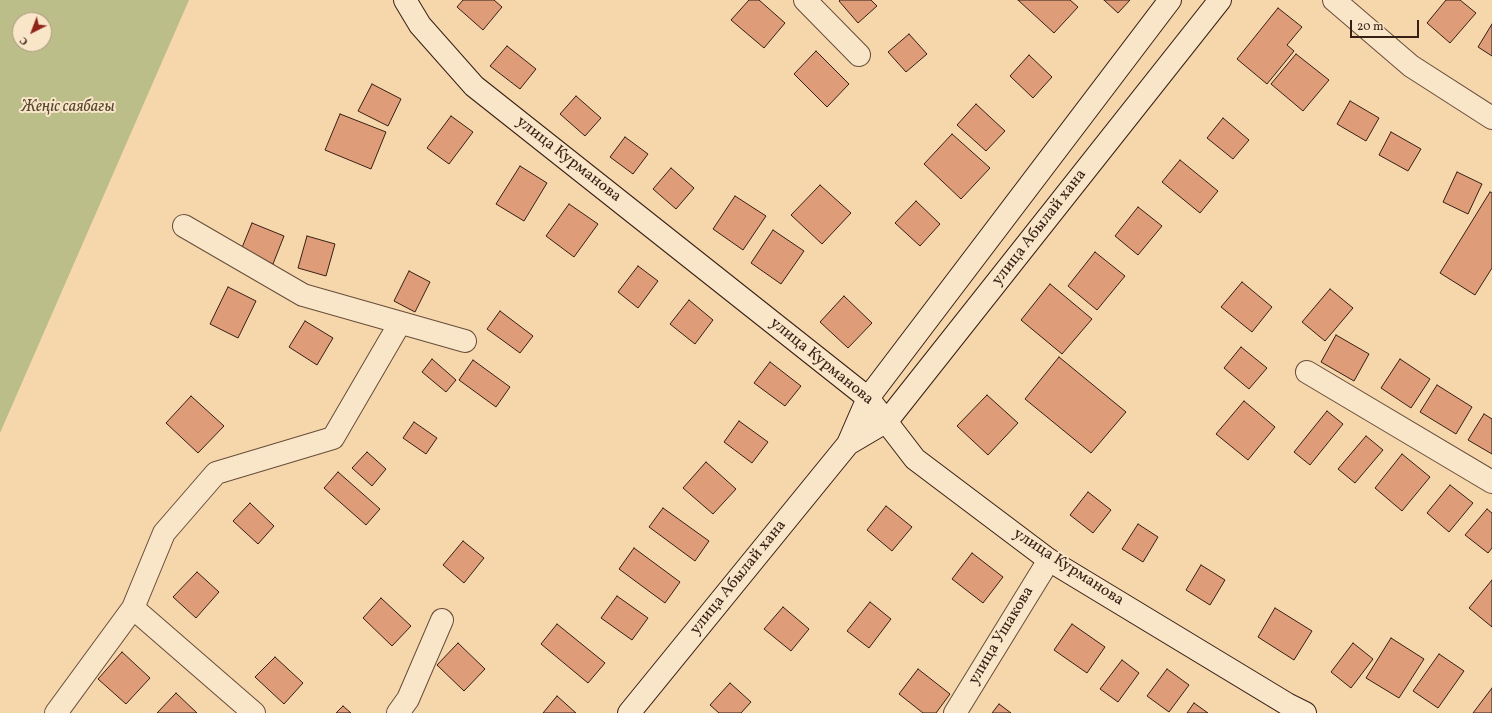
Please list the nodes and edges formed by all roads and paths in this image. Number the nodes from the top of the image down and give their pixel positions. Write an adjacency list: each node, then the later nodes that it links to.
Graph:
1 (405, 0): 12 (street, улица Курманова)
2 (805, 0): 6 (street)
3 (1170, 0): 12 (street, улица Абылай хана)
4 (1220, 0): 13 (street, улица Абылай хана)
5 (1334, 0): 7 (street)
6 (859, 55)
7 (1492, 118)
8 (184, 226): 9 (street)
9 (400, 322): 10 (street); 17 (street)
10 (464, 341)
11 (1307, 372): 15 (street)
12 (868, 398): 13 (street, улица Курманова); 14 (street, улица Абылай хана)
13 (887, 421): 14 (street, улица Абылай хана); 16 (street, улица Курманова)
14 (848, 444): 23 (street, улица Абылай хана)
15 (1492, 482)
16 (1049, 560): 19 (street, улица Курманова); 24 (street, улица Ушакова)
17 (133, 608): 20 (street); 21 (street)
18 (442, 620): 22 (street)
19 (1290, 710)
20 (56, 713)
21 (254, 713)
22 (398, 713)
23 (629, 713)
24 (955, 713)

